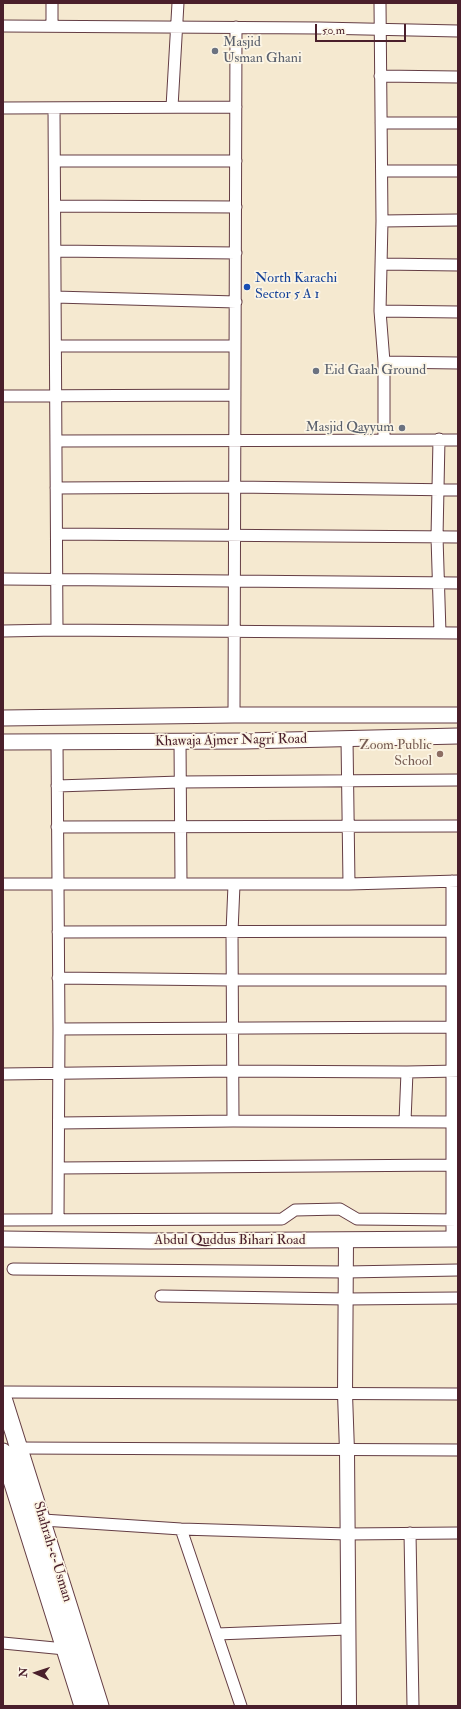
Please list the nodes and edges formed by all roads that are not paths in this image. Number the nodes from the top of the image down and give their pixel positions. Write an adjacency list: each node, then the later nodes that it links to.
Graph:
1 (52, 3): 5 (street)
2 (178, 3): 6 (street)
3 (380, 3): 8 (street)
4 (3, 26): 5 (street)
5 (52, 26): 6 (street)
6 (176, 26): 7 (street); 12 (street)
7 (236, 27): 8 (street); 13 (street)
8 (380, 29): 9 (street); 10 (street)
9 (458, 31)
10 (380, 76): 11 (street); 16 (street)
11 (458, 77)
12 (172, 107): 13 (street); 15 (street)
13 (236, 107): 19 (street)
14 (3, 108): 15 (street)
15 (54, 108): 18 (street)
16 (381, 123): 17 (street); 20 (street)
17 (458, 123)
18 (55, 161): 19 (street); 22 (street)
19 (236, 161): 23 (street)
20 (382, 171): 21 (street); 25 (street)
21 (458, 171)
22 (55, 206): 23 (street); 26 (street)
23 (236, 207): 27 (street)
24 (458, 220): 25 (street)
25 (382, 221): 28 (street)
26 (55, 251): 27 (street); 30 (street)
27 (236, 253): 31 (street)
28 (381, 264): 29 (street); 32 (street)
29 (458, 265)
30 (55, 297): 31 (street); 34 (street)
31 (236, 302): 35 (street)
32 (380, 311): 33 (street); 36 (street)
33 (458, 312)
34 (56, 346): 35 (street); 38 (street)
35 (235, 346): 39 (street)
36 (384, 362): 37 (street); 41 (street)
37 (458, 363)
38 (56, 395): 39 (street); 40 (street); 44 (street)
39 (235, 395): 45 (street)
40 (3, 396)
41 (384, 439): 42 (street); 45 (street)
42 (439, 439): 43 (street); 48 (street)
43 (458, 440)
44 (56, 441): 45 (street); 47 (street)
45 (235, 442): 46 (street)
46 (235, 487): 47 (street); 48 (street); 51 (street)
47 (56, 488): 50 (street)
48 (439, 490): 49 (street); 52 (street)
49 (458, 490)
50 (57, 534): 51 (street); 55 (street)
51 (235, 535): 52 (street); 56 (street)
52 (437, 537): 53 (street); 57 (street)
53 (458, 537)
54 (3, 579): 55 (street)
55 (57, 579): 56 (street); 59 (street)
56 (235, 582): 57 (street); 61 (street)
57 (438, 583): 58 (street); 62 (street)
58 (458, 583)
59 (57, 630): 60 (street); 61 (street)
60 (3, 631)
61 (234, 632): 62 (street); 64 (street)
62 (440, 633): 63 (street)
63 (458, 633)
64 (234, 715): 65 (main road, Khawaja Ajmer Nagri Road); 66 (main road, Khawaja Ajmer Nagri Road)
65 (455, 715): 68 (main road)
66 (148, 717): 67 (main road, Khawaja Ajmer Nagri Road); 73 (main road)
67 (3, 718)
68 (455, 737): 69 (main road, Khawaja Ajmer Nagri Road)
69 (347, 739): 70 (main road, Khawaja Ajmer Nagri Road); 75 (street)
70 (180, 741): 73 (main road, Khawaja Ajmer Nagri Road); 76 (street)
71 (3, 742): 72 (main road, Khawaja Ajmer Nagri Road)
72 (57, 742): 73 (main road, Khawaja Ajmer Nagri Road); 77 (street)
73 (149, 742)
74 (458, 780): 75 (street)
75 (348, 781): 76 (street); 78 (street)
76 (180, 782): 77 (street); 81 (street)
77 (57, 786): 80 (street)
78 (348, 826): 79 (street); 81 (street); 86 (street)
79 (458, 826)
80 (57, 827): 81 (street); 84 (street)
81 (180, 827): 85 (street)
82 (455, 881): 86 (street); 88 (street)
83 (3, 884): 84 (street)
84 (56, 884): 85 (street); 89 (street)
85 (181, 884): 87 (street)
86 (349, 884): 87 (street)
87 (234, 885): 90 (street)
88 (453, 931): 90 (street); 93 (street)
89 (58, 932): 90 (street); 91 (street)
90 (232, 932): 92 (street)
91 (58, 978): 92 (street); 96 (street)
92 (232, 980): 93 (street); 94 (street)
93 (453, 980): 95 (street)
94 (232, 1027): 95 (street); 96 (street); 97 (street)
95 (452, 1027): 98 (street)
96 (59, 1029): 101 (street)
97 (233, 1071): 99 (street); 101 (street); 102 (street)
98 (455, 1071): 99 (street); 104 (street)
99 (407, 1072): 103 (street)
100 (3, 1074): 101 (street)
101 (59, 1074): 105 (street)
102 (233, 1121): 103 (street); 105 (street)
103 (406, 1121): 104 (street)
104 (453, 1122): 106 (street)
105 (59, 1123): 107 (street)
106 (453, 1165): 107 (street); 110 (street)
107 (59, 1168): 109 (street)
108 (3, 1220): 109 (street)
109 (58, 1220): 110 (street)
110 (455, 1220): 112 (street)
111 (3, 1239): 113 (main road, Abdul Quddus Bihari Road)
112 (455, 1239): 113 (main road, Abdul Quddus Bihari Road)
113 (346, 1241): 116 (street)
114 (13, 1269): 116 (street)
115 (458, 1270): 116 (street)
116 (346, 1272): 119 (street)
117 (161, 1296): 119 (street)
118 (458, 1298): 119 (street)
119 (346, 1299): 121 (street)
120 (3, 1392): 121 (street)
121 (345, 1394): 122 (street); 126 (street)
122 (458, 1394)
123 (3, 1398): 124 (main road, Shahrah-e-Usman)
124 (11, 1450): 126 (street); 127 (main road, Shahrah-e-Usman); 135 (main road, Shahrah-e-Usman)
125 (458, 1450): 126 (street)
126 (347, 1451): 130 (street)
127 (43, 1520): 128 (street); 137 (main road, Shahrah-e-Usman)
128 (181, 1529): 130 (street); 133 (street)
129 (458, 1533): 131 (street)
130 (347, 1534): 131 (street); 132 (street)
131 (410, 1534): 140 (street)
132 (348, 1629): 133 (street); 139 (street)
133 (217, 1634): 138 (street)
134 (3, 1643): 135 (street)
135 (65, 1649): 136 (main road, Shahrah-e-Usman)
136 (82, 1706)
137 (100, 1706)
138 (241, 1706)
139 (348, 1706)
140 (413, 1706)

